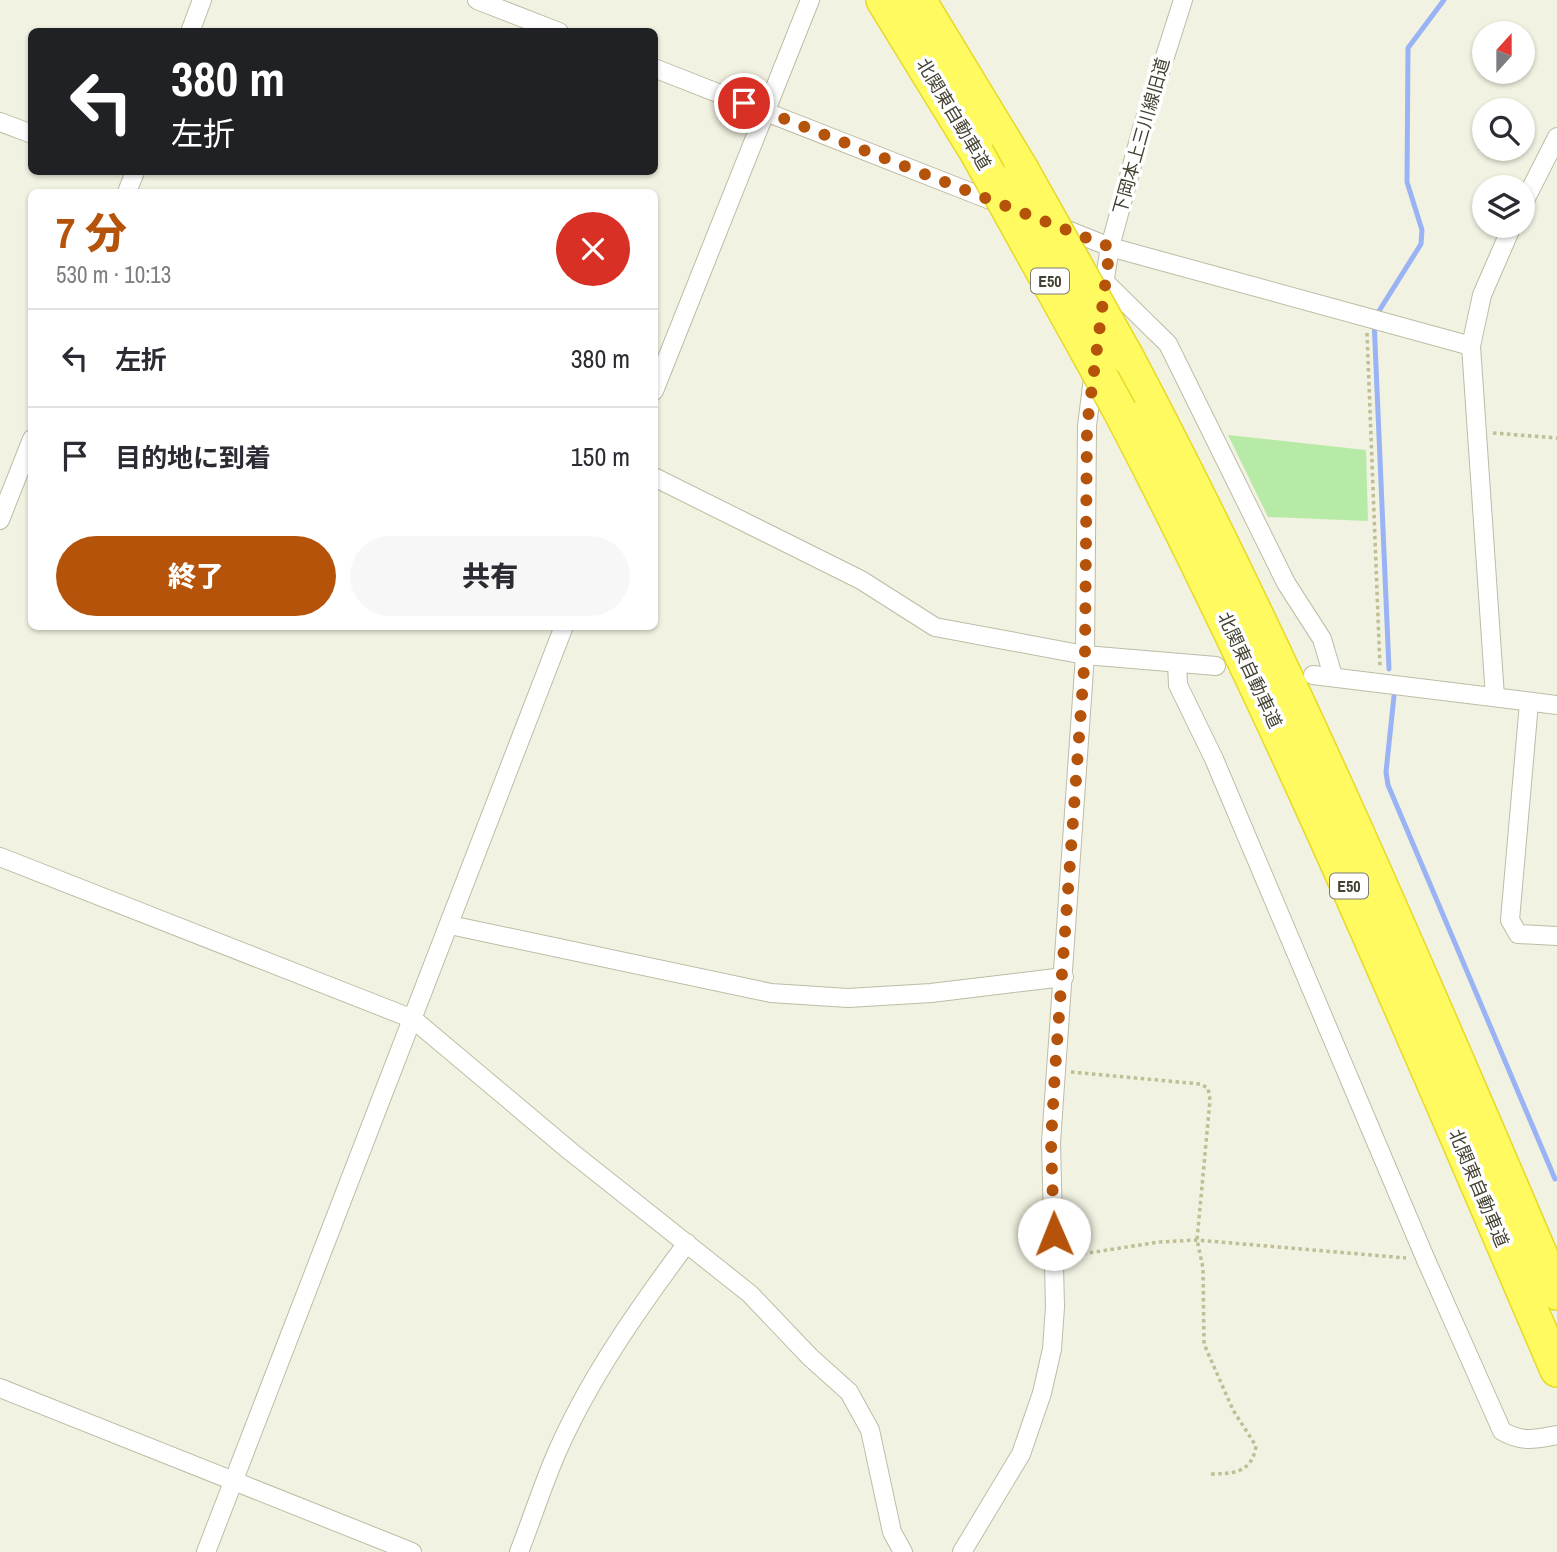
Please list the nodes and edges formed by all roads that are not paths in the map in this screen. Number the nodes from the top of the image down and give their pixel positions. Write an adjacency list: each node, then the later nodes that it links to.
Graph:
1 (202, 0): 7 (street)
2 (477, 0): 8 (street)
3 (883, 0): 39 (highway, 北関東自動車道 / E50, bridge)
4 (919, 0): 38 (highway, 北関東自動車道 / E50, bridge)
5 (1183, 0): 16 (street, 下岡本上三川線旧道)
6 (805, 3): 10 (street)
7 (192, 28)
8 (549, 28)
9 (658, 70): 10 (street)
10 (767, 111): 16 (street); 19 (street)
11 (0, 122): 12 (street)
12 (28, 132)
13 (1557, 137): 14 (street)
14 (1535, 180)
15 (1508, 238): 18 (street)
16 (1110, 247): 17 (street, 下岡本上三川線旧道); 18 (street)
17 (1104, 281): 24 (street, 下岡本上三川線旧道); 28 (street)
18 (1471, 346): 29 (street)
19 (658, 381)
20 (28, 449): 22 (street)
21 (658, 479): 24 (street)
22 (0, 520)
23 (562, 630): 33 (street)
24 (1085, 654): 25 (street); 35 (street, 下岡本上三川線旧道)
25 (1177, 663): 26 (street); 41 (street)
26 (1216, 666)
27 (1313, 675): 28 (street)
28 (1333, 676): 29 (street)
29 (1495, 697): 30 (street)
30 (1529, 703): 31 (street); 34 (street)
31 (1557, 705)
32 (0, 856): 36 (street)
33 (450, 926): 35 (street); 36 (street)
34 (1557, 936)
35 (1064, 977): 47 (street, 下岡本上三川線旧道)
36 (413, 1019): 37 (street); 42 (street)
37 (687, 1243): 45 (street); 46 (street)
38 (1557, 1293)
39 (1557, 1370)
40 (0, 1388): 42 (street)
41 (1557, 1435)
42 (232, 1483): 43 (street); 44 (street)
43 (206, 1552)
44 (412, 1552)
45 (519, 1552)
46 (903, 1552)
47 (962, 1552)

